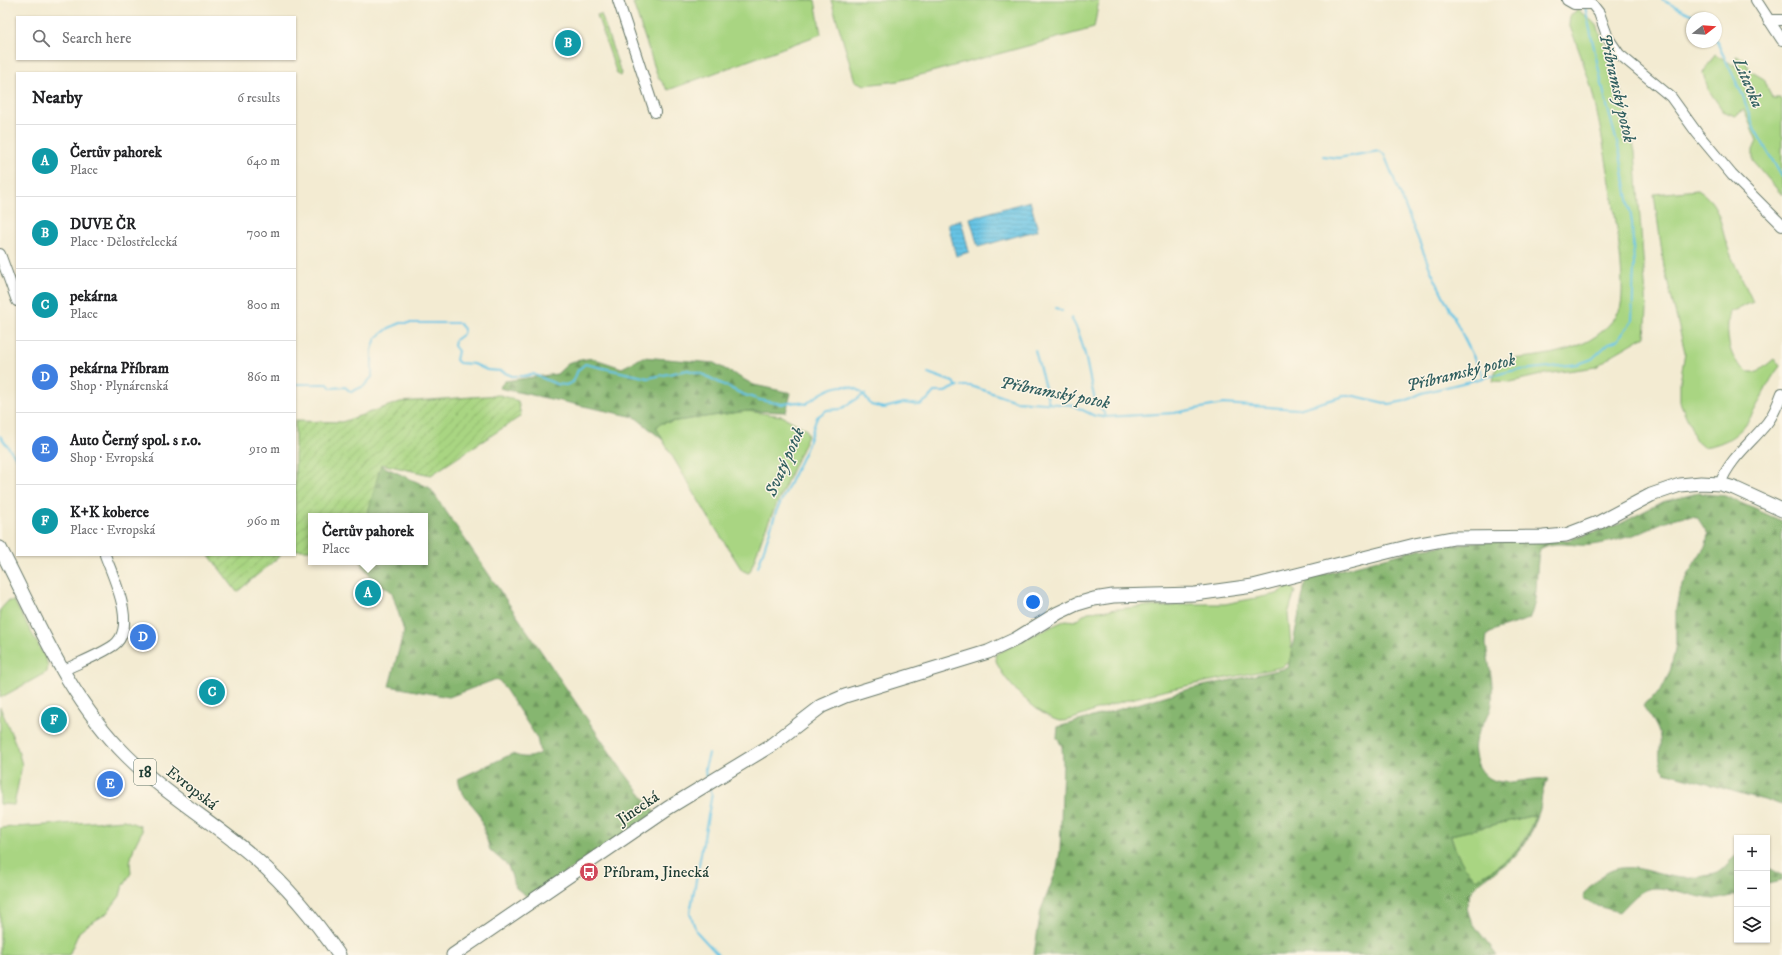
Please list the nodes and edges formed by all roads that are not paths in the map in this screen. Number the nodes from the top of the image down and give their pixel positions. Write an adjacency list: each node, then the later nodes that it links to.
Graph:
1 (618, 0): 7 (street)
2 (1566, 0): 8 (street)
3 (1756, 0): 4 (street)
4 (1768, 20): 5 (street); 6 (street)
5 (1782, 20)
6 (1782, 40)
7 (655, 112)
8 (1782, 225)
9 (0, 254): 10 (street)
10 (16, 299)
11 (1782, 393): 12 (street)
12 (1720, 484): 13 (main road, Jinecká); 18 (main road, Jinecká)
13 (1782, 510)
14 (0, 548): 16 (main road, Evropská / 18)
15 (105, 556): 16 (street)
16 (62, 671): 17 (main road, Evropská / 18)
17 (339, 955)
18 (454, 955)

